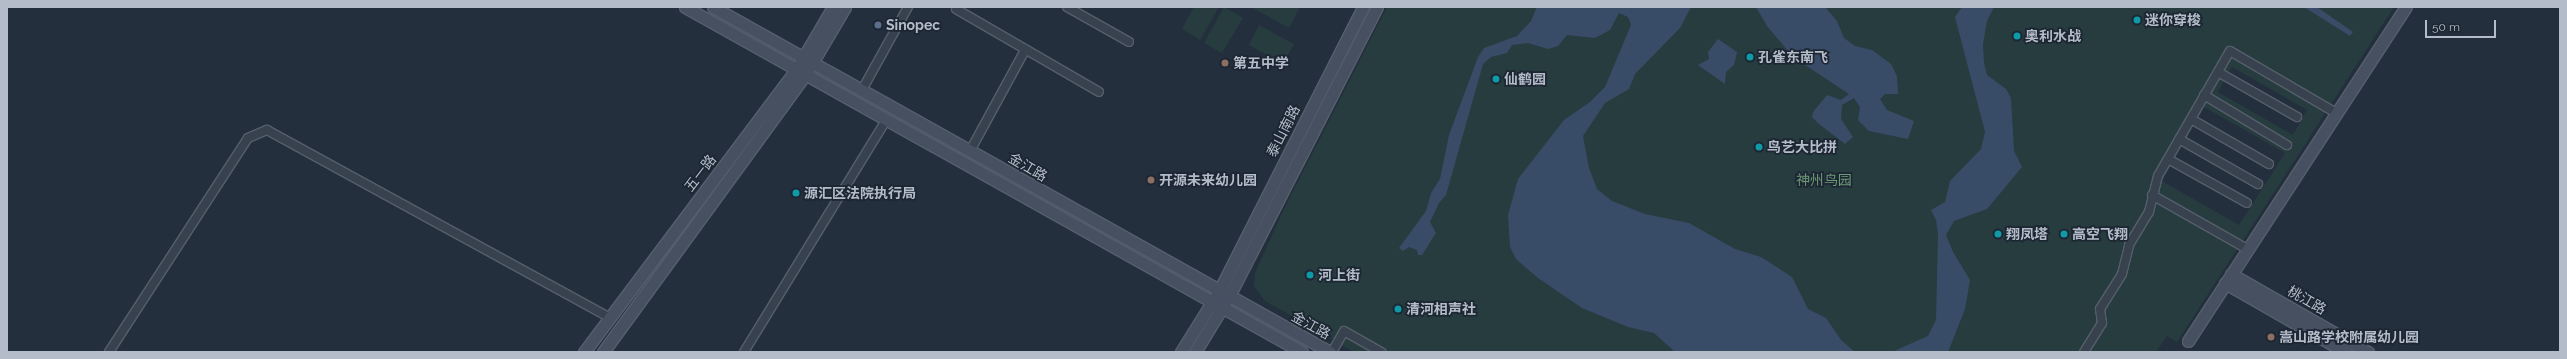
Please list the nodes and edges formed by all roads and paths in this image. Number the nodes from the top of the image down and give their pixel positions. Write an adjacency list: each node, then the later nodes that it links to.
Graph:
1 (685, 7): 15 (street, 金江路)
2 (713, 7): 13 (street, 金江路)
3 (833, 7): 13 (street, 五一路)
4 (845, 7): 13 (street, 五一路)
5 (908, 7): 16 (street)
6 (1066, 7): 11 (street)
7 (1363, 7): 35 (street, 泰山南路)
8 (1377, 7): 36 (street, 泰山南路)
9 (2406, 7): 19 (street)
10 (956, 9): 12 (street)
11 (1129, 42)
12 (1025, 50): 17 (street); 25 (street)
13 (808, 61): 15 (street, 五一路); 16 (street, 金江路)
14 (2218, 72): 18 (street); 19 (street); 20 (street)
15 (801, 73): 22 (street, 金江路); 39 (street, 五一路); 43 (street, 五一路)
16 (862, 90): 25 (street, 金江路)
17 (1099, 92)
18 (2204, 95): 21 (street); 24 (street)
19 (2336, 113): 33 (street)
20 (2297, 117)
21 (2191, 119): 23 (street); 27 (street)
22 (886, 120): 31 (street, 金江路); 44 (street)
23 (2179, 139): 26 (street); 28 (street)
24 (2287, 145)
25 (970, 151): 29 (street, 金江路)
26 (2168, 159): 30 (street); 32 (street)
27 (2269, 164)
28 (2258, 184)
29 (1029, 185): 31 (street); 35 (street, 金江路)
30 (2152, 195): 33 (street); 50 (street)
31 (1022, 196): 37 (street, 金江路)
32 (2247, 203)
33 (2247, 249): 34 (street)
34 (2228, 278): 40 (street); 51 (street, 桃江路); 52 (street, 桃江路)
35 (1219, 291): 36 (street, 金江路); 37 (street, 泰山南路)
36 (1229, 296): 38 (street, 泰山南路); 48 (street, 金江路)
37 (1213, 301): 38 (street, 金江路); 45 (street, 泰山南路)
38 (1223, 307): 46 (street, 泰山南路); 47 (street, 金江路)
39 (610, 318): 41 (street); 42 (street, 五一路)
40 (2188, 341)
41 (109, 352)
42 (584, 352)
43 (602, 352)
44 (744, 352)
45 (1181, 352)
46 (1195, 352)
47 (1302, 352)
48 (1331, 352): 49 (street)
49 (1381, 352)
50 (2084, 352)
51 (2346, 352)
52 (2368, 352)

